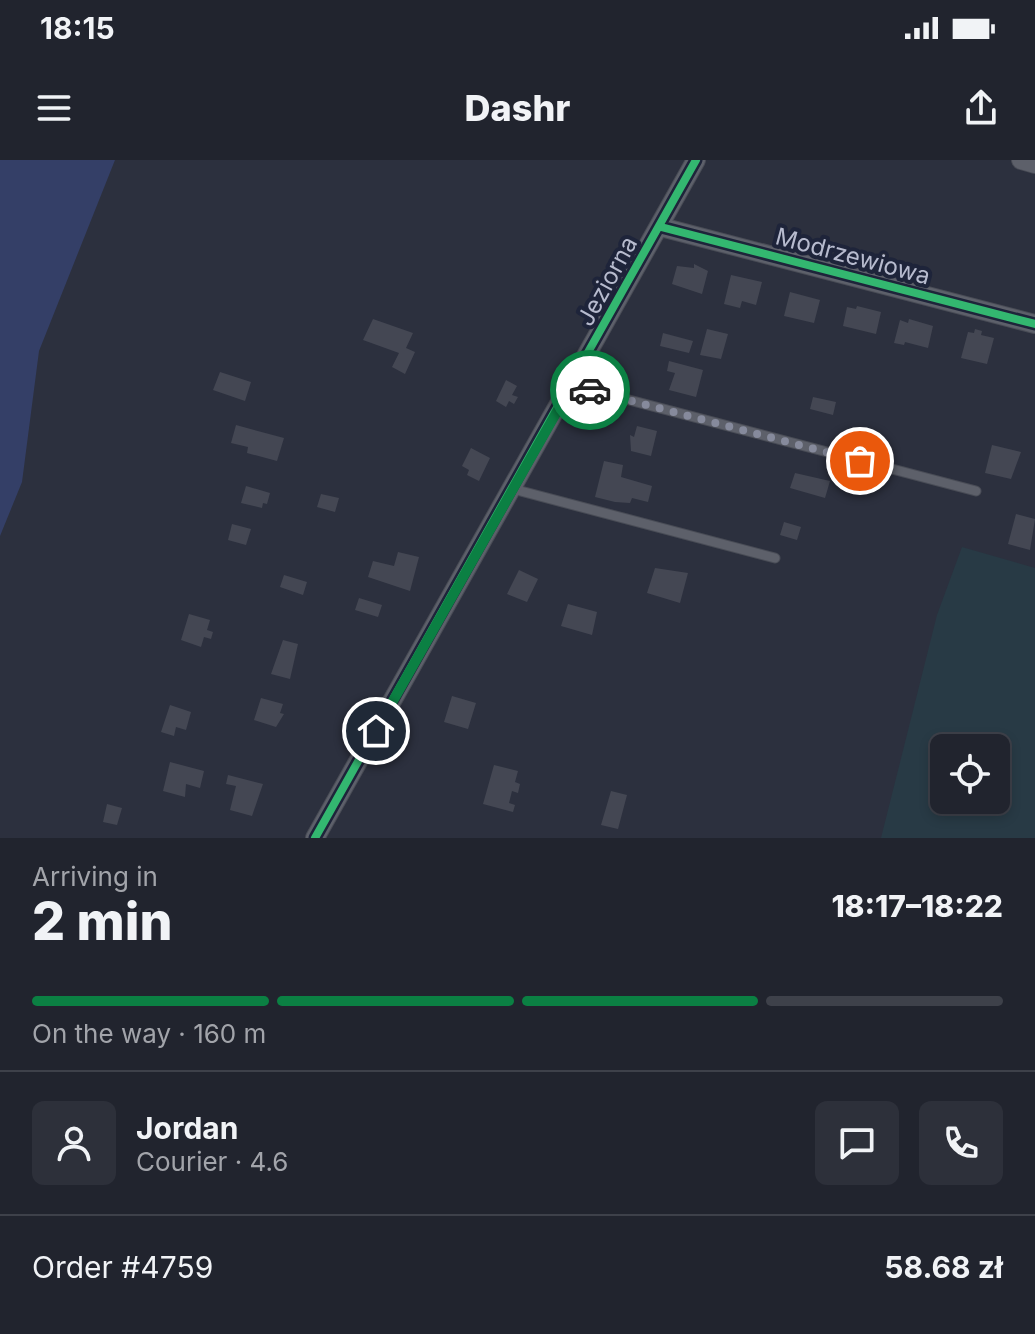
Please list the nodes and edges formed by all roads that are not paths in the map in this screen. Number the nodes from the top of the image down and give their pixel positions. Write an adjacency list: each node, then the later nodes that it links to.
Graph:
1 (696, 160): 4 (street, Jeziorna)
2 (1021, 160): 3 (street)
3 (1035, 164)
4 (661, 227): 5 (street, Modrzewiowa); 6 (street, Jeziorna)
5 (1035, 324)
6 (572, 385): 7 (street, Jeziorna); 8 (lane)
7 (513, 489): 9 (lane); 10 (street, Jeziorna)
8 (976, 491)
9 (775, 558)
10 (315, 838)

